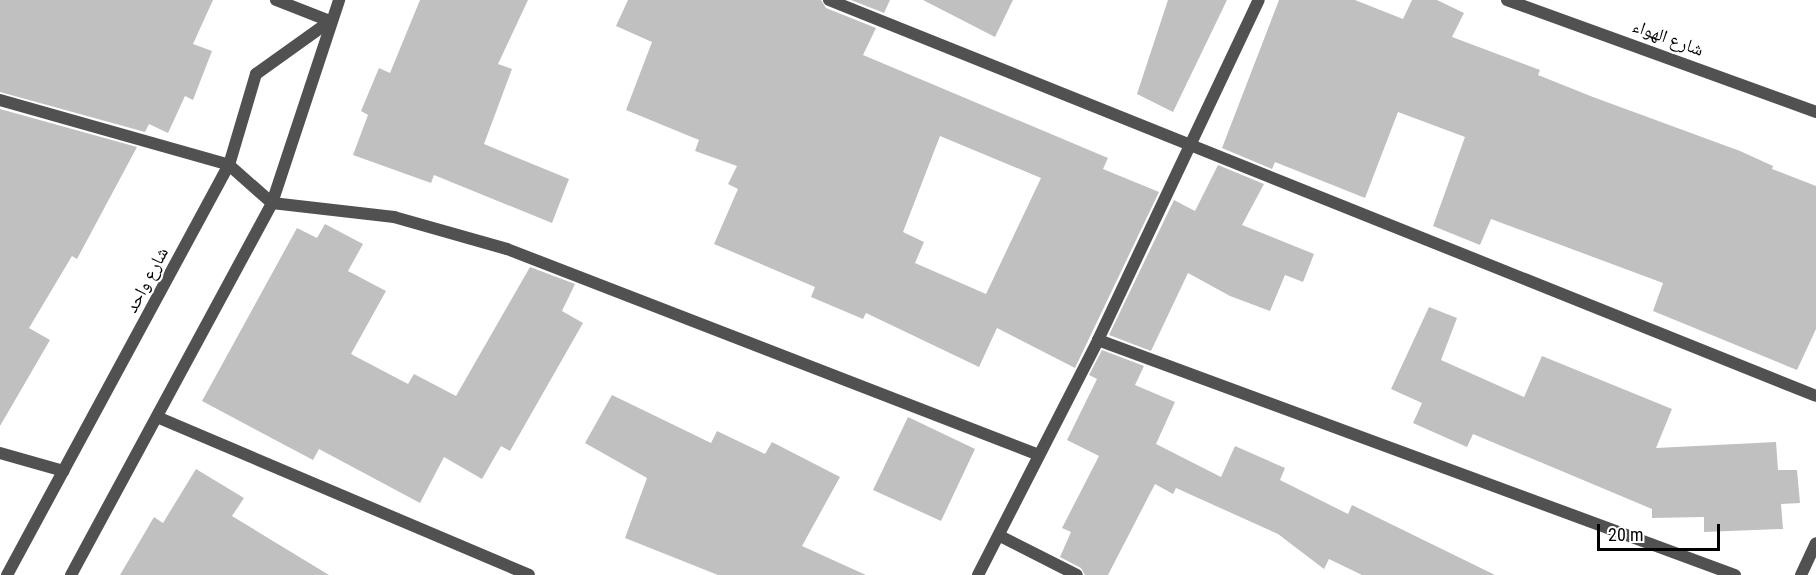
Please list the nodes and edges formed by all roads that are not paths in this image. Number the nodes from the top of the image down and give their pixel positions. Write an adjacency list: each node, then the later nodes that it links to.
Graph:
1 (276, 0): 6 (street)
2 (339, 0): 6 (street)
3 (828, 0): 9 (street)
4 (1259, 0): 9 (street)
5 (1507, 0): 8 (street, شارع الهواء)
6 (330, 21): 10 (street, شارع واحد); 11 (street)
7 (0, 100): 10 (street)
8 (1816, 112)
9 (1192, 145): 12 (street); 13 (street)
10 (229, 165): 11 (street); 17 (street, شارع واحد)
11 (272, 203): 14 (street); 16 (street)
12 (1098, 340): 16 (street); 25 (street)
13 (1816, 396)
14 (157, 417): 21 (street); 22 (street)
15 (0, 453): 17 (street)
16 (1039, 455): 18 (street)
17 (63, 471): 20 (street, شارع واحد)
18 (1000, 536): 23 (street); 24 (street)
19 (1816, 543): 26 (street)
20 (6, 575)
21 (71, 575)
22 (528, 575)
23 (978, 575)
24 (1077, 575)
25 (1735, 575)
26 (1801, 575)

